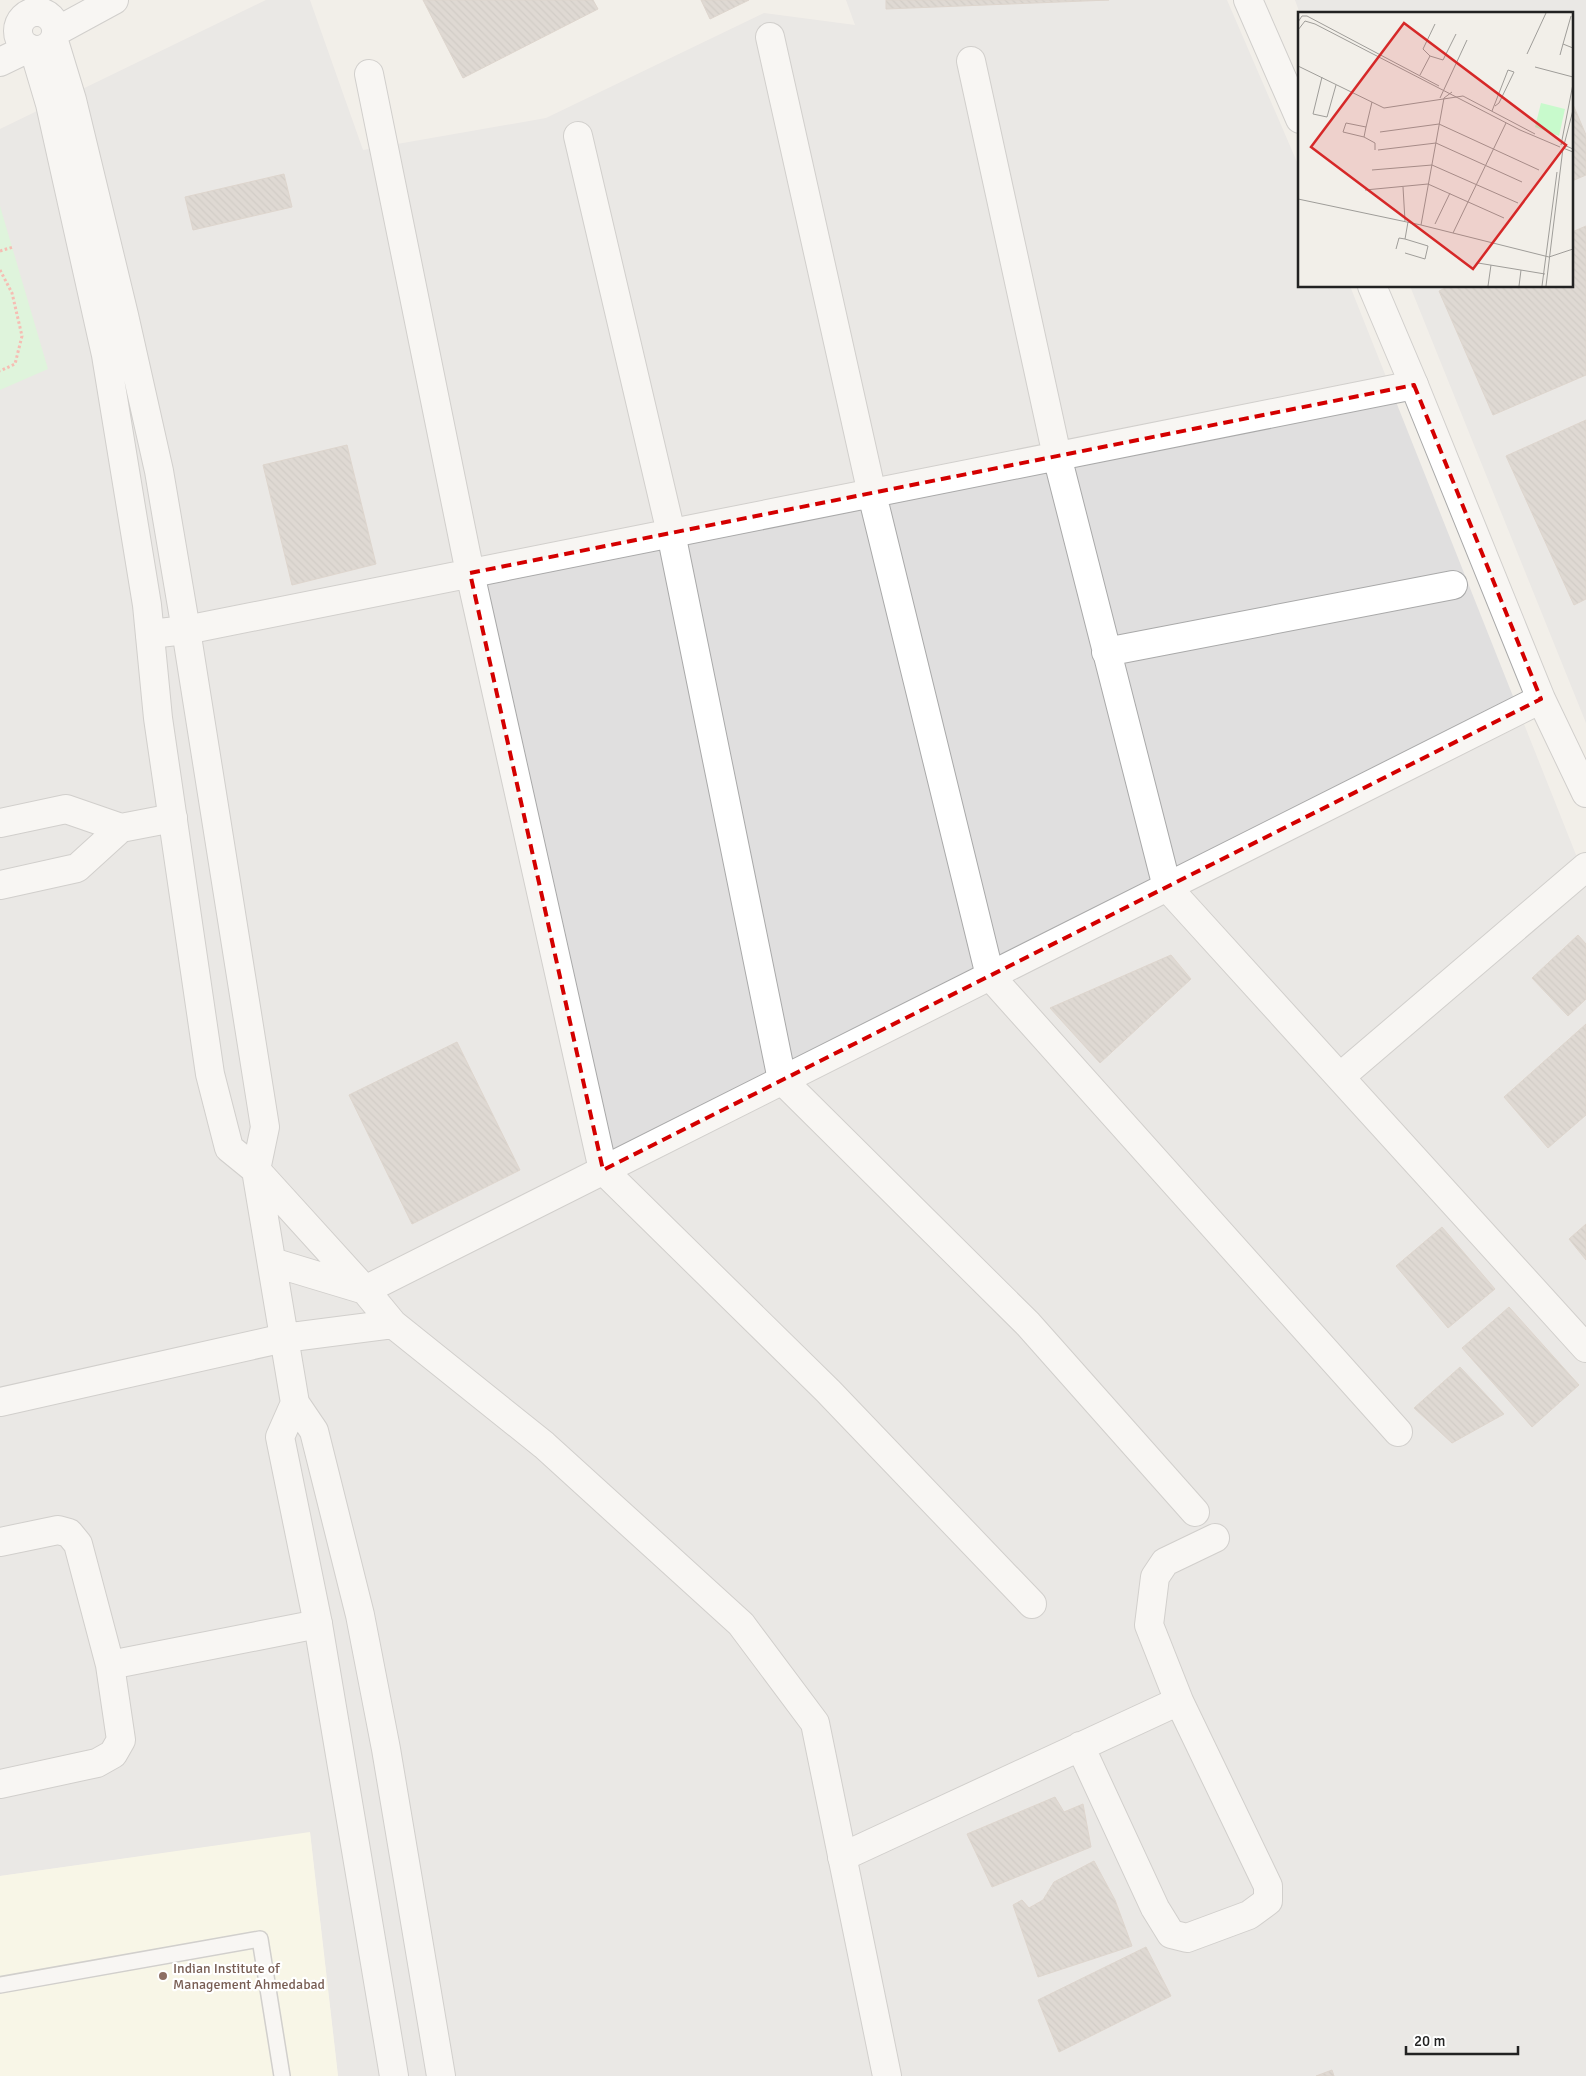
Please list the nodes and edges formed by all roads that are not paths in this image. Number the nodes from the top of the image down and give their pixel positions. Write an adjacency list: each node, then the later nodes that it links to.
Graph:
1 (66, 0): 4 (street)
2 (114, 0): 4 (street)
3 (1248, 0): 9 (street)
4 (32, 26): 7 (street); 18 (street); 19 (street)
5 (770, 37): 14 (street)
6 (971, 61): 13 (street)
7 (0, 62)
8 (369, 74): 16 (street)
9 (1298, 114)
10 (578, 136): 15 (street)
11 (1373, 288): 12 (street)
12 (1414, 385): 13 (street); 21 (street)
13 (1057, 456): 14 (street); 20 (street)
14 (872, 494): 15 (street); 29 (street)
15 (671, 533): 16 (street); 31 (street)
16 (470, 574): 18 (street); 33 (street)
17 (1454, 585): 20 (street)
18 (186, 630): 19 (street); 32 (street)
19 (150, 634): 23 (street)
20 (1106, 652): 28 (street)
21 (1541, 699): 22 (street); 28 (street)
22 (1586, 793)
23 (172, 818): 25 (street); 32 (street)
24 (0, 822): 25 (street)
25 (121, 828): 27 (street)
26 (1586, 867): 30 (street)
27 (0, 885)
28 (1167, 888): 29 (street); 30 (street)
29 (990, 976): 31 (street); 41 (street)
30 (1340, 1077): 38 (street)
31 (782, 1080): 33 (street); 42 (street)
32 (256, 1170): 34 (street); 35 (street)
33 (603, 1170): 35 (street); 45 (street)
34 (272, 1262): 35 (street); 37 (street)
35 (365, 1290): 36 (street)
36 (393, 1324): 37 (street); 52 (street)
37 (284, 1338): 39 (street); 40 (street)
38 (1586, 1348)
39 (0, 1402)
40 (295, 1403): 46 (street); 47 (street)
41 (1398, 1432)
42 (1195, 1512)
43 (1215, 1538): 49 (street)
44 (0, 1542): 48 (street)
45 (1032, 1604)
46 (360, 1615): 47 (street); 56 (street)
47 (318, 1624): 48 (street); 55 (street)
48 (110, 1665): 51 (street)
49 (1180, 1700): 50 (street); 50 (street)
50 (1080, 1746): 52 (street)
51 (0, 1784)
52 (842, 1857): 57 (street)
53 (0, 1985): 54 (lane)
54 (282, 2076)
55 (394, 2076)
56 (441, 2076)
57 (887, 2076)

